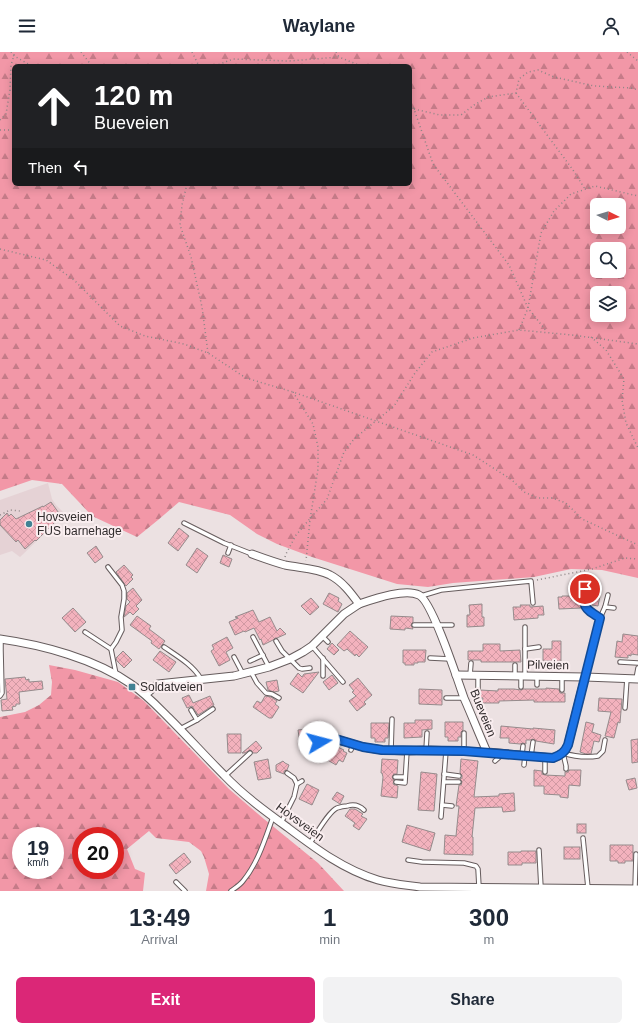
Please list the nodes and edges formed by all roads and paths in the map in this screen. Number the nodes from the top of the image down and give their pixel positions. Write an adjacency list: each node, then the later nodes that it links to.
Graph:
1 (11, 52): 7 (path)
2 (14, 52): 7 (path)
3 (81, 52): 11 (path)
4 (192, 52): 12 (path)
5 (336, 52): 8 (path)
6 (627, 52): 9 (path)
7 (14, 56): 10 (path); 18 (path)
8 (339, 57): 13 (path); 14 (path)
9 (638, 61)
10 (28, 64)
11 (90, 64)
12 (198, 64)
13 (220, 64)
14 (356, 64)
15 (638, 90): 16 (path)
16 (516, 93): 17 (path); 22 (path)
17 (414, 109): 25 (path)
18 (0, 120)
19 (0, 130): 20 (path)
20 (12, 130)
21 (187, 186): 30 (path)
22 (585, 190): 23 (path); 25 (path)
23 (638, 196)
24 (0, 249): 30 (path)
25 (528, 308): 26 (path); 27 (path)
26 (519, 330): 27 (path); 32 (path)
27 (547, 333): 28 (path)
28 (591, 337): 29 (path); 33 (path)
29 (638, 344)
30 (208, 353): 31 (path)
31 (294, 392): 32 (path); 36 (path)
32 (376, 421): 36 (path); 38 (path)
33 (638, 448)
34 (20, 511): 35 (path)
35 (0, 515)
36 (310, 520): 43 (path); 45 (path)
37 (184, 523): 39 (lane)
38 (638, 545)
39 (231, 546): 40 (lane); 41 (lane)
40 (228, 553)
41 (252, 554): 43 (street)
42 (638, 559): 46 (path)
43 (284, 565): 45 (street)
44 (108, 567): 68 (lane)
45 (305, 568): 51 (street)
46 (531, 581): 49 (lane); 50 (lane)
47 (585, 581): 54 (lane)
48 (608, 595): 52 (lane)
49 (421, 596): 51 (street); 56 (street, Bueveien)
50 (533, 602)
51 (359, 604): 60 (street)
52 (605, 607): 53 (lane); 54 (lane)
53 (614, 608)
54 (600, 618): 93 (lane)
55 (414, 625): 56 (lane)
56 (437, 625): 57 (lane); 75 (street, Bueveien)
57 (452, 625)
58 (525, 627): 69 (lane)
59 (85, 632): 68 (lane)
60 (322, 636): 64 (lane); 65 (street)
61 (253, 637): 70 (lane)
62 (1, 639): 86 (street, Hovsveien); 103 (lane)
63 (276, 640): 74 (lane)
64 (328, 642)
65 (312, 646): 72 (lane); 74 (street)
66 (164, 647): 95 (lane)
67 (539, 647): 69 (lane)
68 (110, 649): 86 (lane)
69 (525, 649): 89 (lane)
70 (263, 655): 76 (lane); 81 (lane)
71 (234, 657): 85 (lane)
72 (322, 658): 90 (lane); 97 (lane)
73 (430, 658): 75 (lane)
74 (290, 659): 81 (street); 82 (lane)
75 (450, 659): 87 (street, Bueveien)
76 (250, 661)
77 (620, 662): 79 (lane)
78 (471, 663): 88 (lane)
79 (638, 663)
80 (515, 665): 89 (lane)
81 (269, 667): 84 (street)
82 (310, 668)
83 (638, 668): 96 (lane)
84 (251, 672): 85 (street); 104 (lane)
85 (243, 674): 95 (street)
86 (116, 675): 102 (street, Hovsveien)
87 (456, 675): 88 (street, Pilveien); 106 (street, Bueveien)
88 (474, 675): 89 (street, Pilveien); 100 (lane)
89 (520, 675): 91 (street, Pilveien); 99 (lane)
90 (323, 676)
91 (537, 676): 92 (street, Pilveien); 98 (lane)
92 (562, 676): 93 (street, Pilveien); 101 (lane)
93 (585, 676): 94 (street, Pilveien); 127 (street)
94 (626, 678): 96 (street, Pilveien); 107 (lane)
95 (201, 679): 102 (street)
96 (637, 679)
97 (343, 682)
98 (537, 685)
99 (521, 687)
100 (478, 688)
101 (562, 690)
102 (146, 694): 112 (street, Hovsveien)
103 (0, 696)
104 (279, 698)
105 (446, 698): 106 (lane)
106 (464, 698): 125 (street, Bueveien)
107 (625, 708)
108 (191, 710): 111 (lane)
109 (213, 710): 111 (lane)
110 (392, 719): 122 (lane)
111 (197, 720): 112 (lane)
112 (180, 729): 137 (street, Hovsveien)
113 (427, 733): 120 (lane)
114 (464, 733): 124 (lane)
115 (336, 739): 117 (lane); 122 (street)
116 (605, 740): 127 (lane)
117 (319, 742)
118 (533, 742): 129 (lane)
119 (523, 746): 129 (lane)
120 (426, 750): 121 (street); 123 (street)
121 (446, 750): 124 (street); 136 (lane)
122 (391, 751): 123 (street)
123 (407, 751): 140 (lane)
124 (464, 751): 125 (street)
125 (487, 752): 128 (street, Bueveien)
126 (250, 753): 137 (lane)
127 (563, 753): 130 (street, Bueveien); 133 (lane)
128 (504, 754): 129 (street, Bueveien); 131 (lane)
129 (526, 756): 130 (street, Bueveien); 132 (lane)
130 (545, 757): 134 (lane)
131 (495, 761)
132 (524, 765)
133 (566, 769)
134 (545, 772)
135 (287, 773): 145 (lane)
136 (444, 774): 138 (lane); 143 (lane)
137 (225, 776): 149 (street, Hovsveien)
138 (459, 776)
139 (395, 777): 140 (lane)
140 (405, 777): 142 (lane)
141 (302, 781): 145 (lane)
142 (396, 782)
143 (444, 782): 144 (lane); 146 (lane)
144 (459, 782)
145 (297, 784): 151 (lane)
146 (442, 805): 147 (lane); 150 (lane)
147 (452, 806)
148 (364, 810): 153 (lane)
149 (273, 816): 151 (street, Hovsveien); 164 (lane)
150 (440, 817)
151 (281, 823): 153 (street, Hovsveien)
152 (583, 838): 160 (lane)
153 (310, 843): 158 (street, Hovsveien)
154 (539, 850): 159 (lane)
155 (636, 854): 161 (lane)
156 (408, 860): 158 (lane)
157 (176, 882): 163 (lane)
158 (479, 887): 159 (street, Hovsveien)
159 (541, 888): 162 (street, Hovsveien)
160 (588, 888): 161 (street, Hovsveien); 162 (street, Hovsveien)
161 (633, 889)
162 (563, 890)
163 (185, 891)
164 (231, 891)

